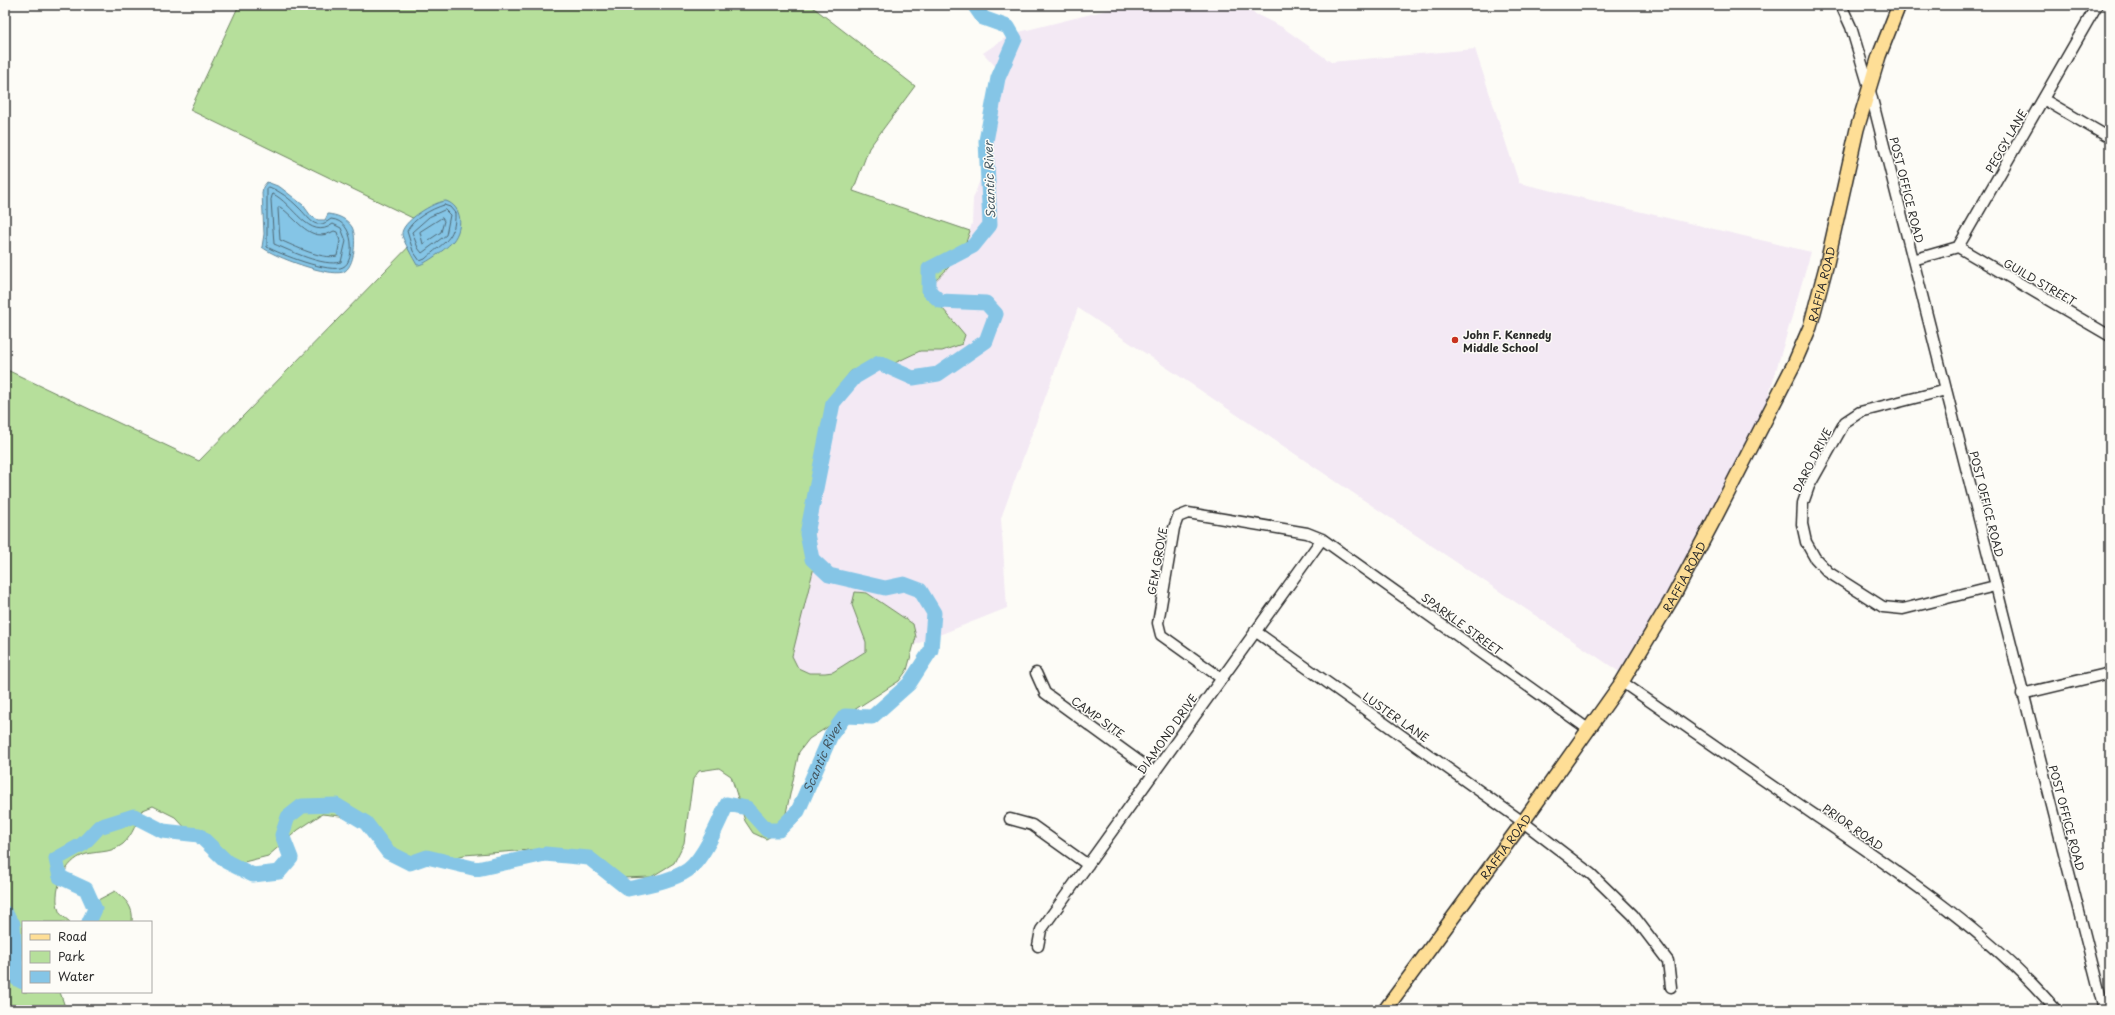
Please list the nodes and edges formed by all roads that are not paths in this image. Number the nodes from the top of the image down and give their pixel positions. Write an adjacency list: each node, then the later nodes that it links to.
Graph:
1 (1842, 5): 4 (street, POST OFFICE ROAD)
2 (1899, 5): 4 (main road, RAFFIA ROAD)
3 (2097, 5): 5 (street, PEGGY LANE)
4 (1869, 87): 8 (street, POST OFFICE ROAD); 17 (main road, RAFFIA ROAD)
5 (2043, 99): 6 (street); 7 (street, PEGGY LANE)
6 (2110, 138)
7 (1958, 247): 8 (street); 9 (street, GUILD STREET)
8 (1913, 260): 10 (street, POST OFFICE ROAD)
9 (2110, 336)
10 (1946, 390): 12 (street, POST OFFICE ROAD); 12 (street, DARO DRIVE)
11 (1322, 539): 13 (street, DIAMOND DRIVE); 16 (street, GEM GROVE); 19 (street, SPARKLE STREET)
12 (1995, 586): 18 (street, POST OFFICE ROAD)
13 (1255, 631): 16 (street, DIAMOND DRIVE); 22 (street, LUSTER LANE)
14 (1036, 673): 20 (street, CAMP SITE)
15 (2110, 673): 18 (street)
16 (1221, 678): 20 (street, DIAMOND DRIVE)
17 (1622, 682): 19 (main road, RAFFIA ROAD); 28 (street, PRIOR ROAD)
18 (2022, 694): 26 (street, POST OFFICE ROAD)
19 (1588, 729): 22 (main road, RAFFIA ROAD)
20 (1155, 773): 23 (street, DIAMOND DRIVE)
21 (1010, 819): 23 (street)
22 (1523, 822): 25 (street, LUSTER LANE); 27 (main road, RAFFIA ROAD)
23 (1088, 865): 24 (street, DIAMOND DRIVE)
24 (1038, 946)
25 (1671, 987)
26 (2105, 1004)
27 (1385, 1010)
28 (2056, 1010)

